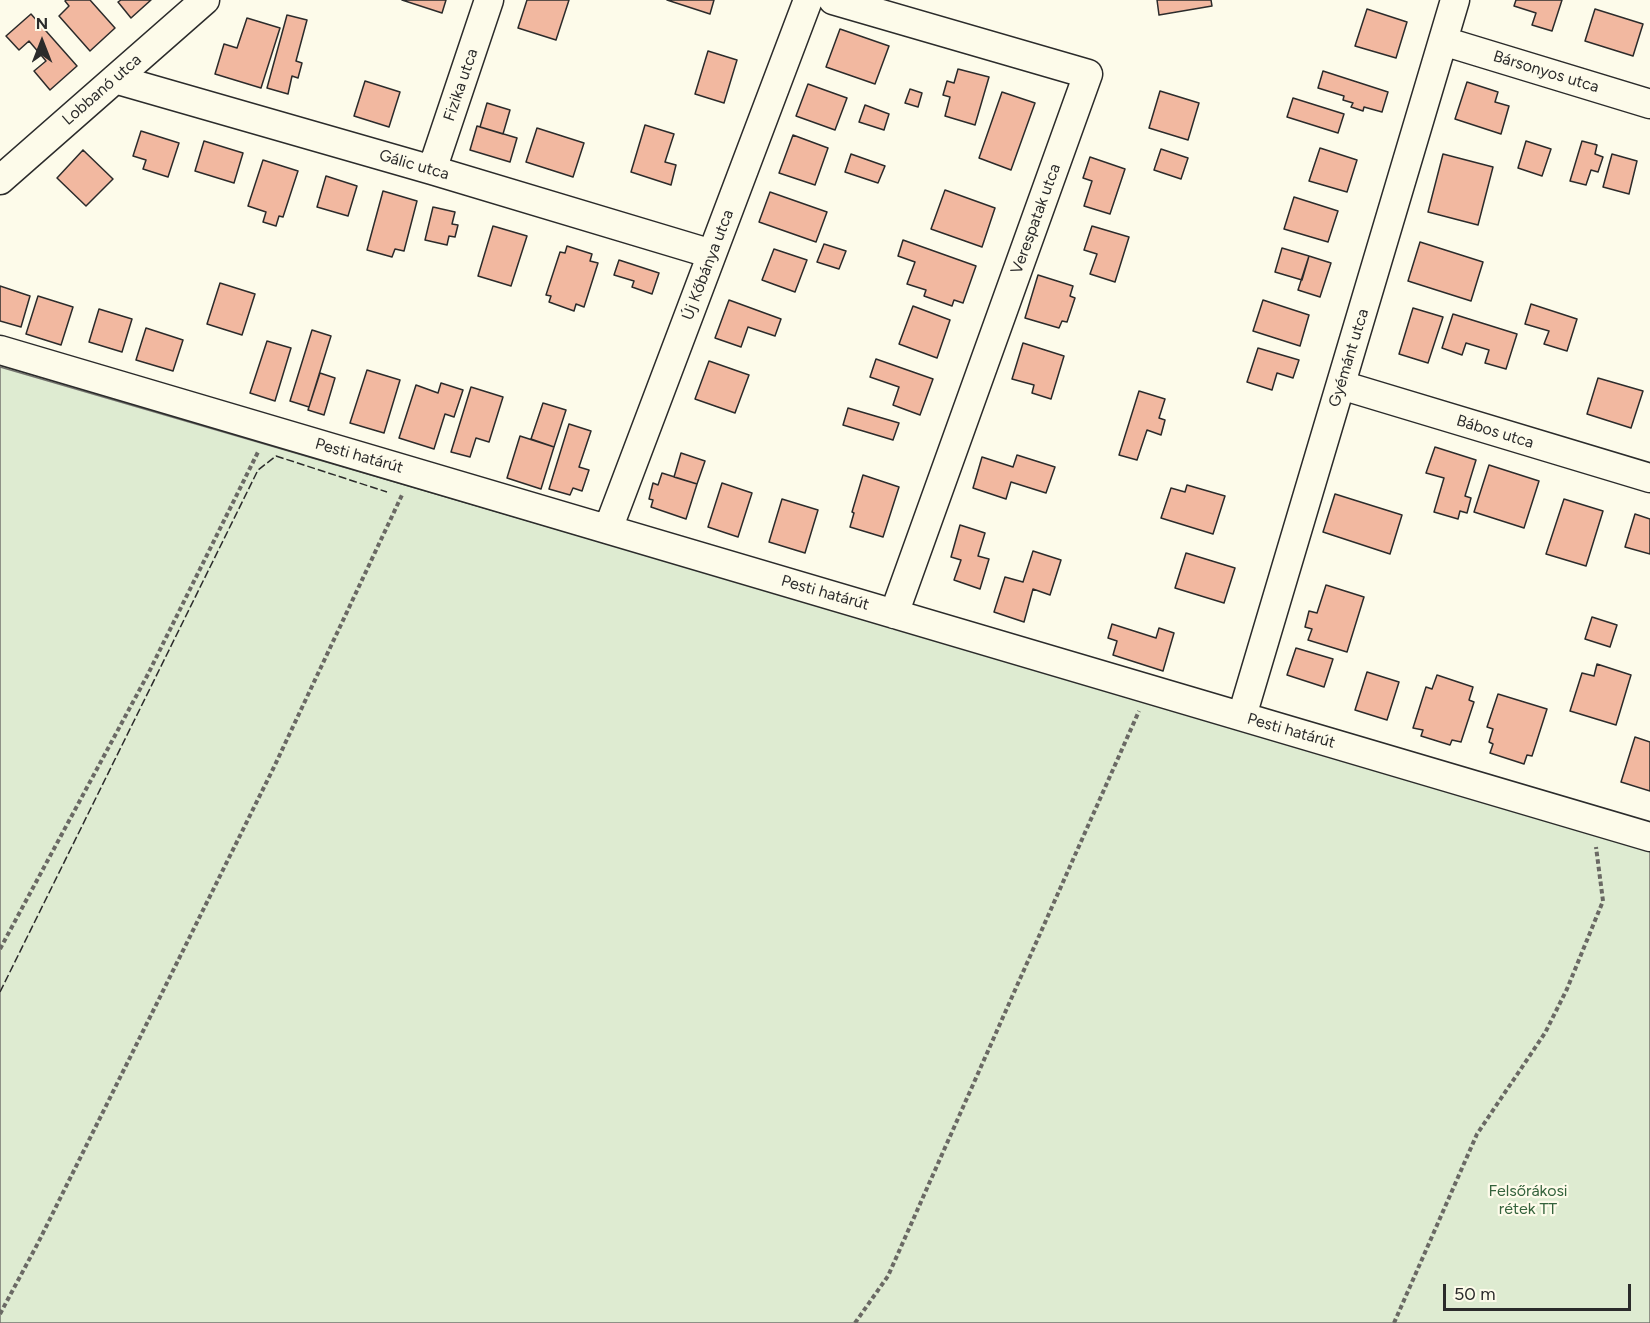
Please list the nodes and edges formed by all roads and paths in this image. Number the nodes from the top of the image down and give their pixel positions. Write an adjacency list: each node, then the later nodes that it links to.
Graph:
1 (205, 0): 7 (street, Lobbanó utca)
2 (489, 0): 9 (street, Fizika utca)
3 (808, 0): 11 (street, Új Kőbánya utca)
4 (833, 0): 18 (street, Verespatak utca)
5 (1455, 0): 6 (street, Gyémánt utca)
6 (1443, 40): 8 (street, Bársonyos utca); 13 (street, Gyémánt utca)
7 (115, 79): 9 (street, Gálic utca); 10 (street, Lobbanó utca)
8 (1650, 104)
9 (432, 170): 11 (street, Gálic utca)
10 (0, 180)
11 (712, 254): 17 (street, Új Kőbánya utca)
12 (0, 350): 14 (street, Pesti határút)
13 (1341, 385): 16 (street, Bábos utca); 20 (street, Gyémánt utca)
14 (270, 429): 15 (street, Pesti határút); 23 (path)
15 (419, 473): 17 (street, Pesti határút); 24 (path)
16 (1650, 478)
17 (608, 529): 18 (street, Pesti határút)
18 (894, 614): 19 (street, Pesti határút)
19 (1149, 689): 20 (street, Pesti határút); 25 (path)
20 (1242, 716): 21 (street, Pesti határút)
21 (1592, 819): 22 (street, Pesti határút); 26 (path)
22 (1650, 837)
23 (0, 949)
24 (0, 1314)
25 (855, 1323)
26 (1394, 1323)

